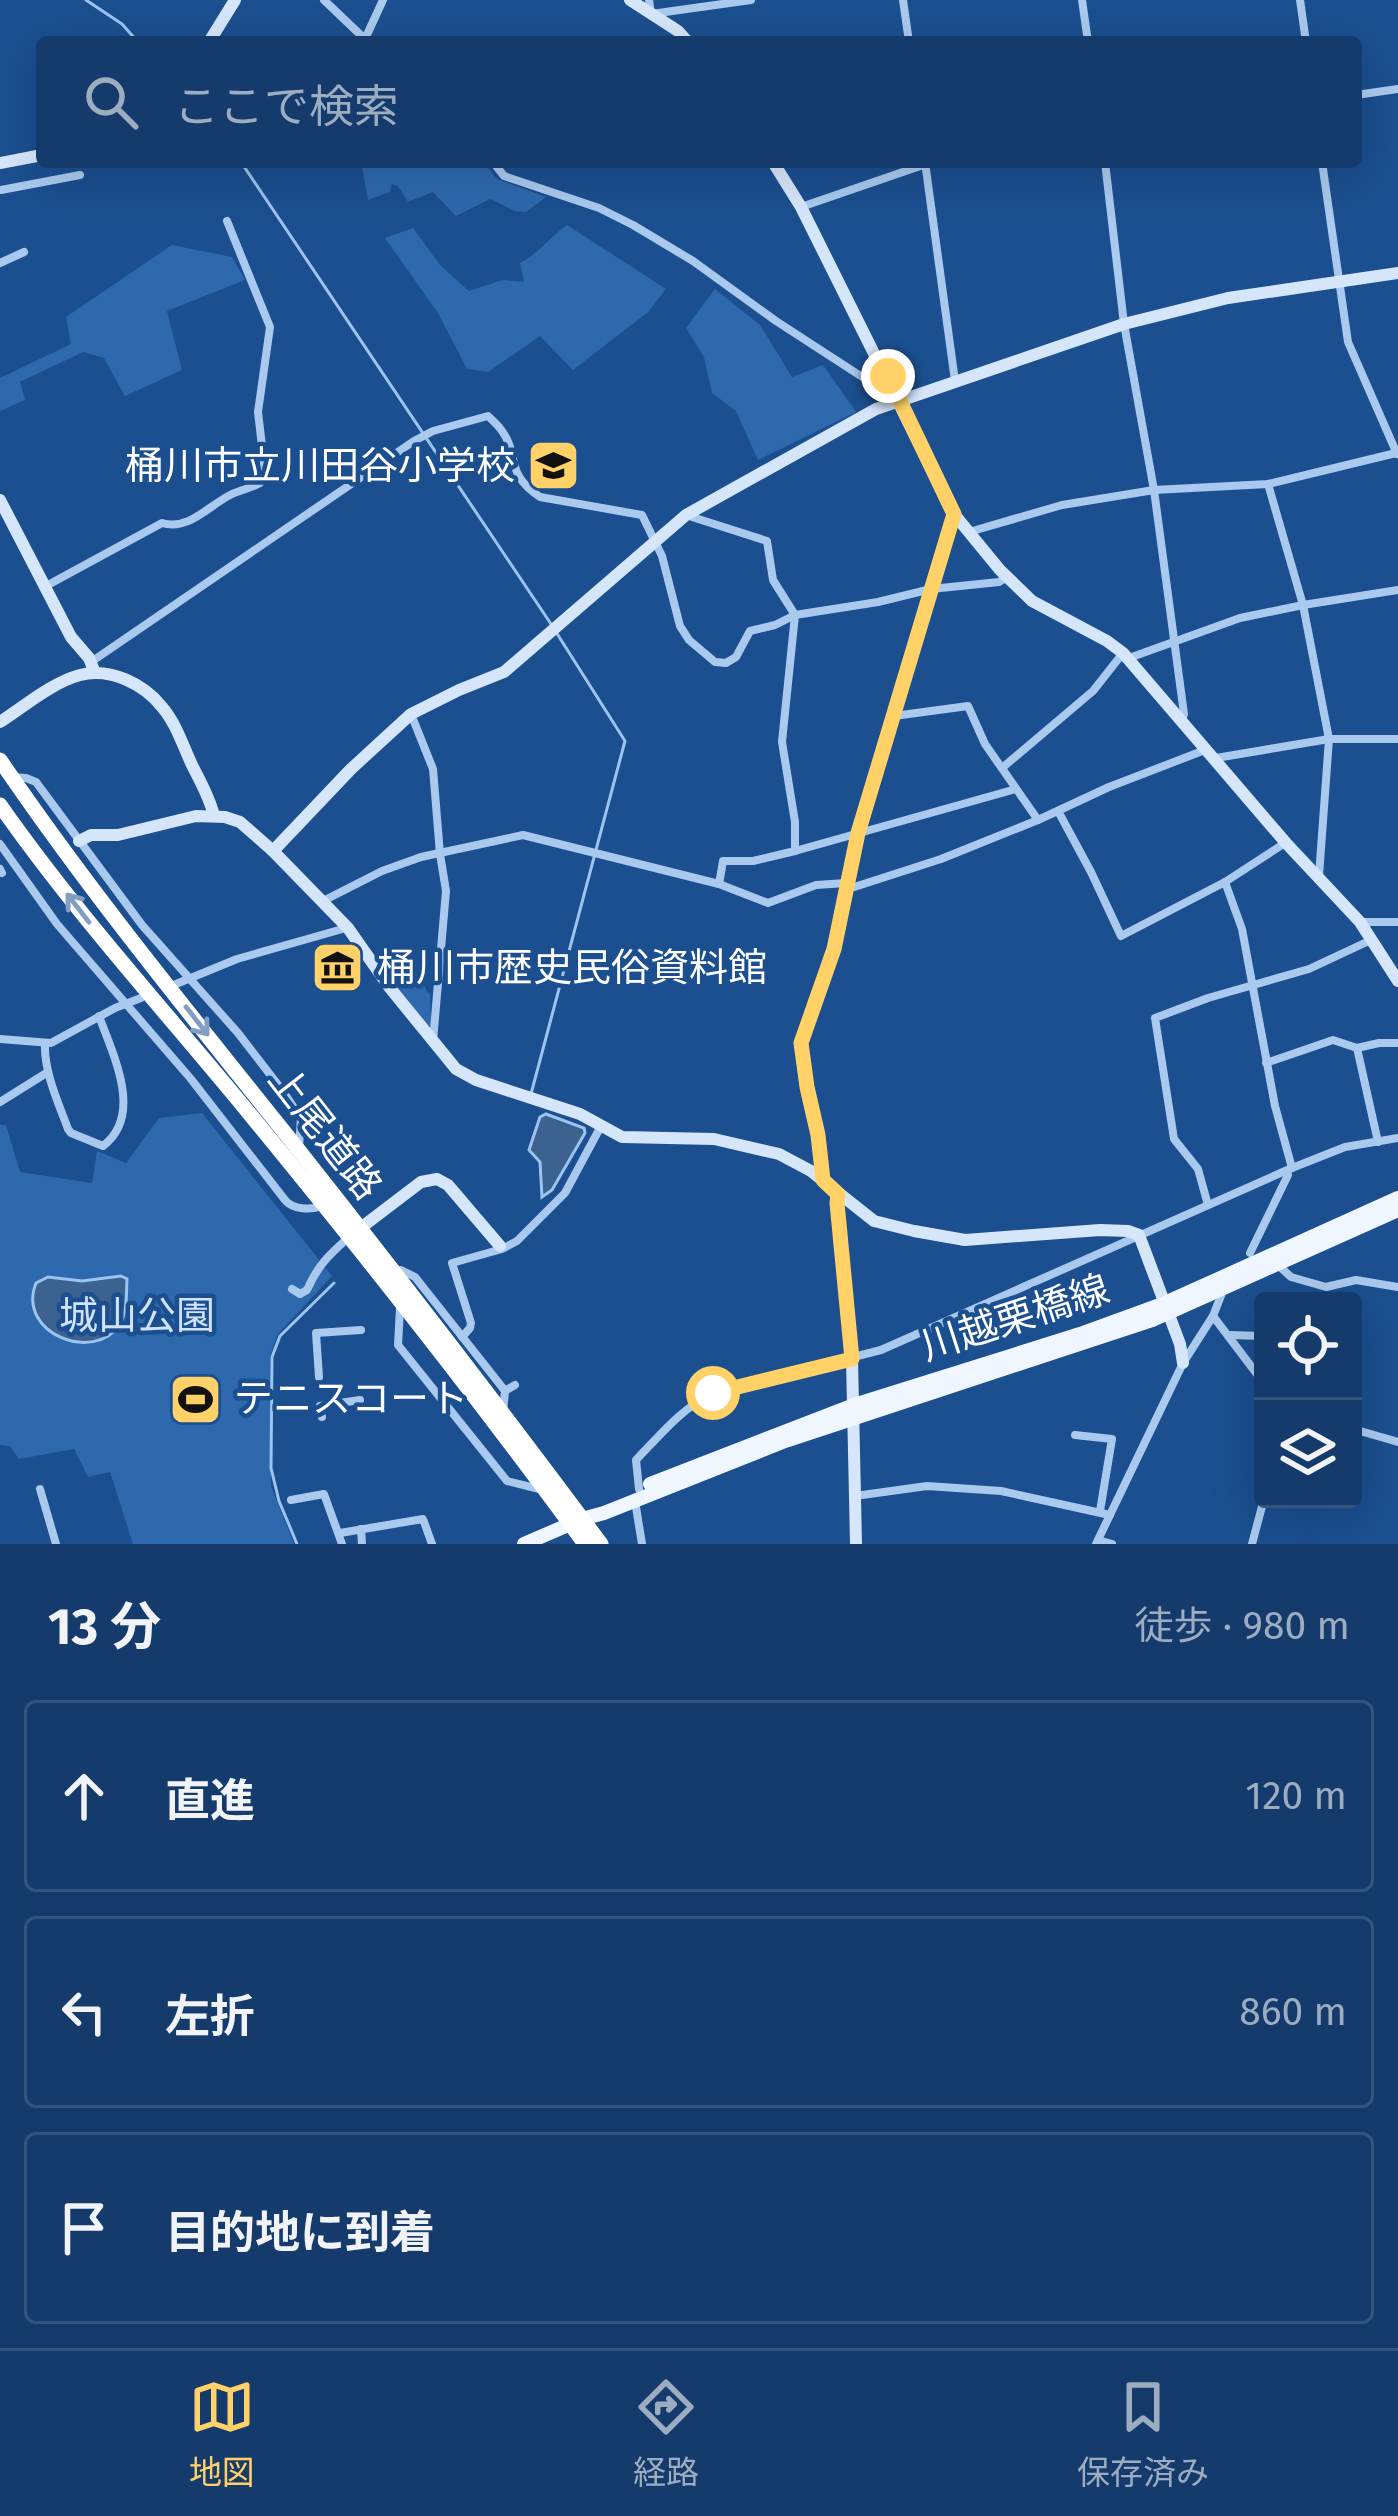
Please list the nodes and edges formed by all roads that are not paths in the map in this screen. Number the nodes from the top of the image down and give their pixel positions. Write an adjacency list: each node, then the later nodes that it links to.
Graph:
1 (235, 0): 10 (street)
2 (324, 0): 11 (street)
3 (383, 0): 12 (street)
4 (630, 0): 9 (street)
5 (751, 0): 9 (street)
6 (903, 0): 14 (street)
7 (1082, 0): 15 (street)
8 (1300, 0): 16 (street)
9 (650, 7): 13 (street)
10 (213, 36)
11 (361, 36)
12 (368, 36)
13 (683, 36)
14 (908, 36)
15 (1087, 36)
16 (1305, 36)
17 (1398, 89): 18 (street)
18 (1362, 94)
19 (36, 156): 20 (street)
20 (0, 163)
21 (498, 168): 36 (street)
22 (776, 168): 29 (street)
23 (913, 168): 29 (street)
24 (928, 168): 37 (street)
25 (1106, 168): 35 (street)
26 (1323, 168): 34 (street)
27 (80, 175): 28 (street)
28 (1, 190)
29 (801, 207): 36 (street)
30 (227, 221): 48 (street)
31 (24, 252): 32 (street)
32 (0, 263)
33 (1398, 273): 34 (street)
34 (1337, 282): 35 (street); 39 (street)
35 (1124, 324): 37 (street); 41 (street)
36 (888, 376): 38 (street)
37 (955, 382): 38 (street)
38 (900, 401): 43 (street); 44 (street)
39 (1397, 455): 40 (street)
40 (1268, 484): 41 (street); 51 (street)
41 (1154, 490): 45 (street); 53 (street)
42 (0, 500): 48 (street)
43 (954, 514): 45 (street); 49 (street)
44 (686, 515): 46 (street); 52 (street)
45 (969, 532): 47 (street)
46 (655, 540): 52 (street); 55 (street); 56 (street)
47 (1007, 577): 49 (street); 54 (street)
48 (45, 586): 55 (street)
49 (931, 590): 52 (street); 57 (street)
50 (1398, 590): 51 (street)
51 (1303, 604): 53 (street); 60 (street)
52 (795, 615): 76 (street)
53 (1175, 639): 54 (street); 58 (street)
54 (1125, 656): 58 (street); 64 (street)
55 (93, 667): 59 (street); 69 (street)
56 (411, 715): 75 (street); 77 (street)
57 (894, 716): 64 (street); 71 (street)
58 (1181, 719): 62 (street)
59 (0, 722)
60 (1329, 739): 61 (street); 62 (street); 78 (street)
61 (1398, 739)
62 (1210, 754): 68 (street); 73 (street)
63 (0, 760): 65 (highway, 上尾道路)
64 (1002, 768): 66 (street)
65 (12, 777): 72 (street); 105 (highway, 上尾道路, one-way to 105)
66 (1016, 789): 70 (street); 71 (street)
67 (0, 805): 111 (highway, 上尾道路, one-way to 67)
68 (1058, 811): 70 (street); 79 (street)
69 (214, 816): 72 (street); 75 (street)
70 (1038, 820): 81 (street)
71 (858, 833): 76 (street); 81 (street)
72 (79, 841): 87 (street)
73 (1286, 843): 78 (street); 79 (street)
74 (0, 844): 92 (street)
75 (273, 850): 82 (street)
76 (795, 850): 80 (street)
77 (440, 854): 80 (street); 82 (street); 95 (street)
78 (1318, 876): 83 (street)
79 (1225, 882): 90 (street)
80 (719, 884): 81 (street)
81 (845, 887): 107 (street)
82 (323, 901): 85 (street)
83 (1360, 922): 84 (street); 86 (street)
84 (1398, 922)
85 (348, 928): 87 (street); 95 (street)
86 (1370, 940): 88 (street); 90 (street)
87 (189, 978): 89 (street); 105 (street)
88 (1398, 981)
89 (176, 983)
90 (1254, 987): 99 (street); 110 (street)
91 (141, 998): 92 (street)
92 (125, 1004): 93 (street); 111 (street)
93 (99, 1016): 97 (street); 100 (street)
94 (0, 1039): 97 (street)
95 (432, 1042): 102 (street)
96 (1398, 1042): 98 (street)
97 (45, 1044): 100 (street)
98 (1358, 1048): 99 (street); 104 (street)
99 (1266, 1063): 106 (street)
100 (48, 1072): 101 (street)
101 (0, 1102)
102 (601, 1126): 107 (street); 128 (street)
103 (1398, 1138): 104 (street)
104 (1378, 1142): 106 (street)
105 (298, 1150): 113 (highway, 上尾道路)
106 (1289, 1169): 110 (street); 116 (street)
107 (823, 1180): 108 (street)
108 (838, 1194): 114 (street); 129 (street)
109 (1398, 1198): 123 (main road, 川越栗橋線)
110 (1208, 1205): 114 (street)
111 (324, 1206): 113 (highway, 上尾道路)
112 (1398, 1210): 117 (main road, 川越栗橋線)
113 (354, 1233): 115 (street); 118 (highway, 上尾道路); 121 (street); 122 (highway, 上尾道路)
114 (1139, 1235): 123 (street); 129 (street)
115 (500, 1246)
116 (1250, 1253)
117 (1278, 1264): 119 (street); 120 (main road, 川越栗橋線)
118 (394, 1271): 128 (street); 136 (highway, 上尾道路)
119 (1398, 1287)
120 (1224, 1288): 123 (main road, 川越栗橋線); 124 (street)
121 (292, 1289)
122 (400, 1304): 143 (highway, 上尾道路); 143 (street)
123 (1167, 1308): 130 (street); 137 (main road, 川越栗橋線)
124 (1213, 1316): 126 (street); 130 (street)
125 (361, 1330): 132 (street)
126 (1226, 1335): 127 (street); 131 (street)
127 (1254, 1336)
128 (462, 1337): 134 (street)
129 (852, 1359): 137 (street); 144 (street)
130 (1183, 1363): 148 (street)
131 (1254, 1371)
132 (319, 1377)
133 (515, 1385): 134 (street)
134 (505, 1391): 136 (street)
135 (360, 1400): 138 (street)
136 (503, 1412): 149 (highway, 上尾道路)
137 (854, 1412): 144 (main road, 川越栗橋線); 145 (street)
138 (322, 1417)
139 (1362, 1432): 141 (street)
140 (1076, 1436): 148 (street)
141 (1398, 1442)
142 (40, 1489): 153 (street)
143 (545, 1490): 149 (highway, 上尾道路)
144 (637, 1494): 149 (main road, 川越栗橋線); 160 (street)
145 (855, 1496): 148 (street); 161 (street)
146 (290, 1499): 151 (street)
147 (1262, 1508): 163 (street)
148 (1105, 1513): 152 (street)
149 (576, 1521): 157 (main road, 川越栗橋線); 158 (highway, 上尾道路); 159 (highway, 上尾道路)
150 (362, 1529): 151 (street); 155 (street); 156 (street)
151 (340, 1533): 154 (street)
152 (1097, 1542): 162 (street)
153 (56, 1544)
154 (342, 1544)
155 (362, 1544)
156 (432, 1544)
157 (524, 1544)
158 (585, 1544)
159 (601, 1544)
160 (642, 1544)
161 (856, 1544)
162 (1112, 1544)
163 (1252, 1544)

